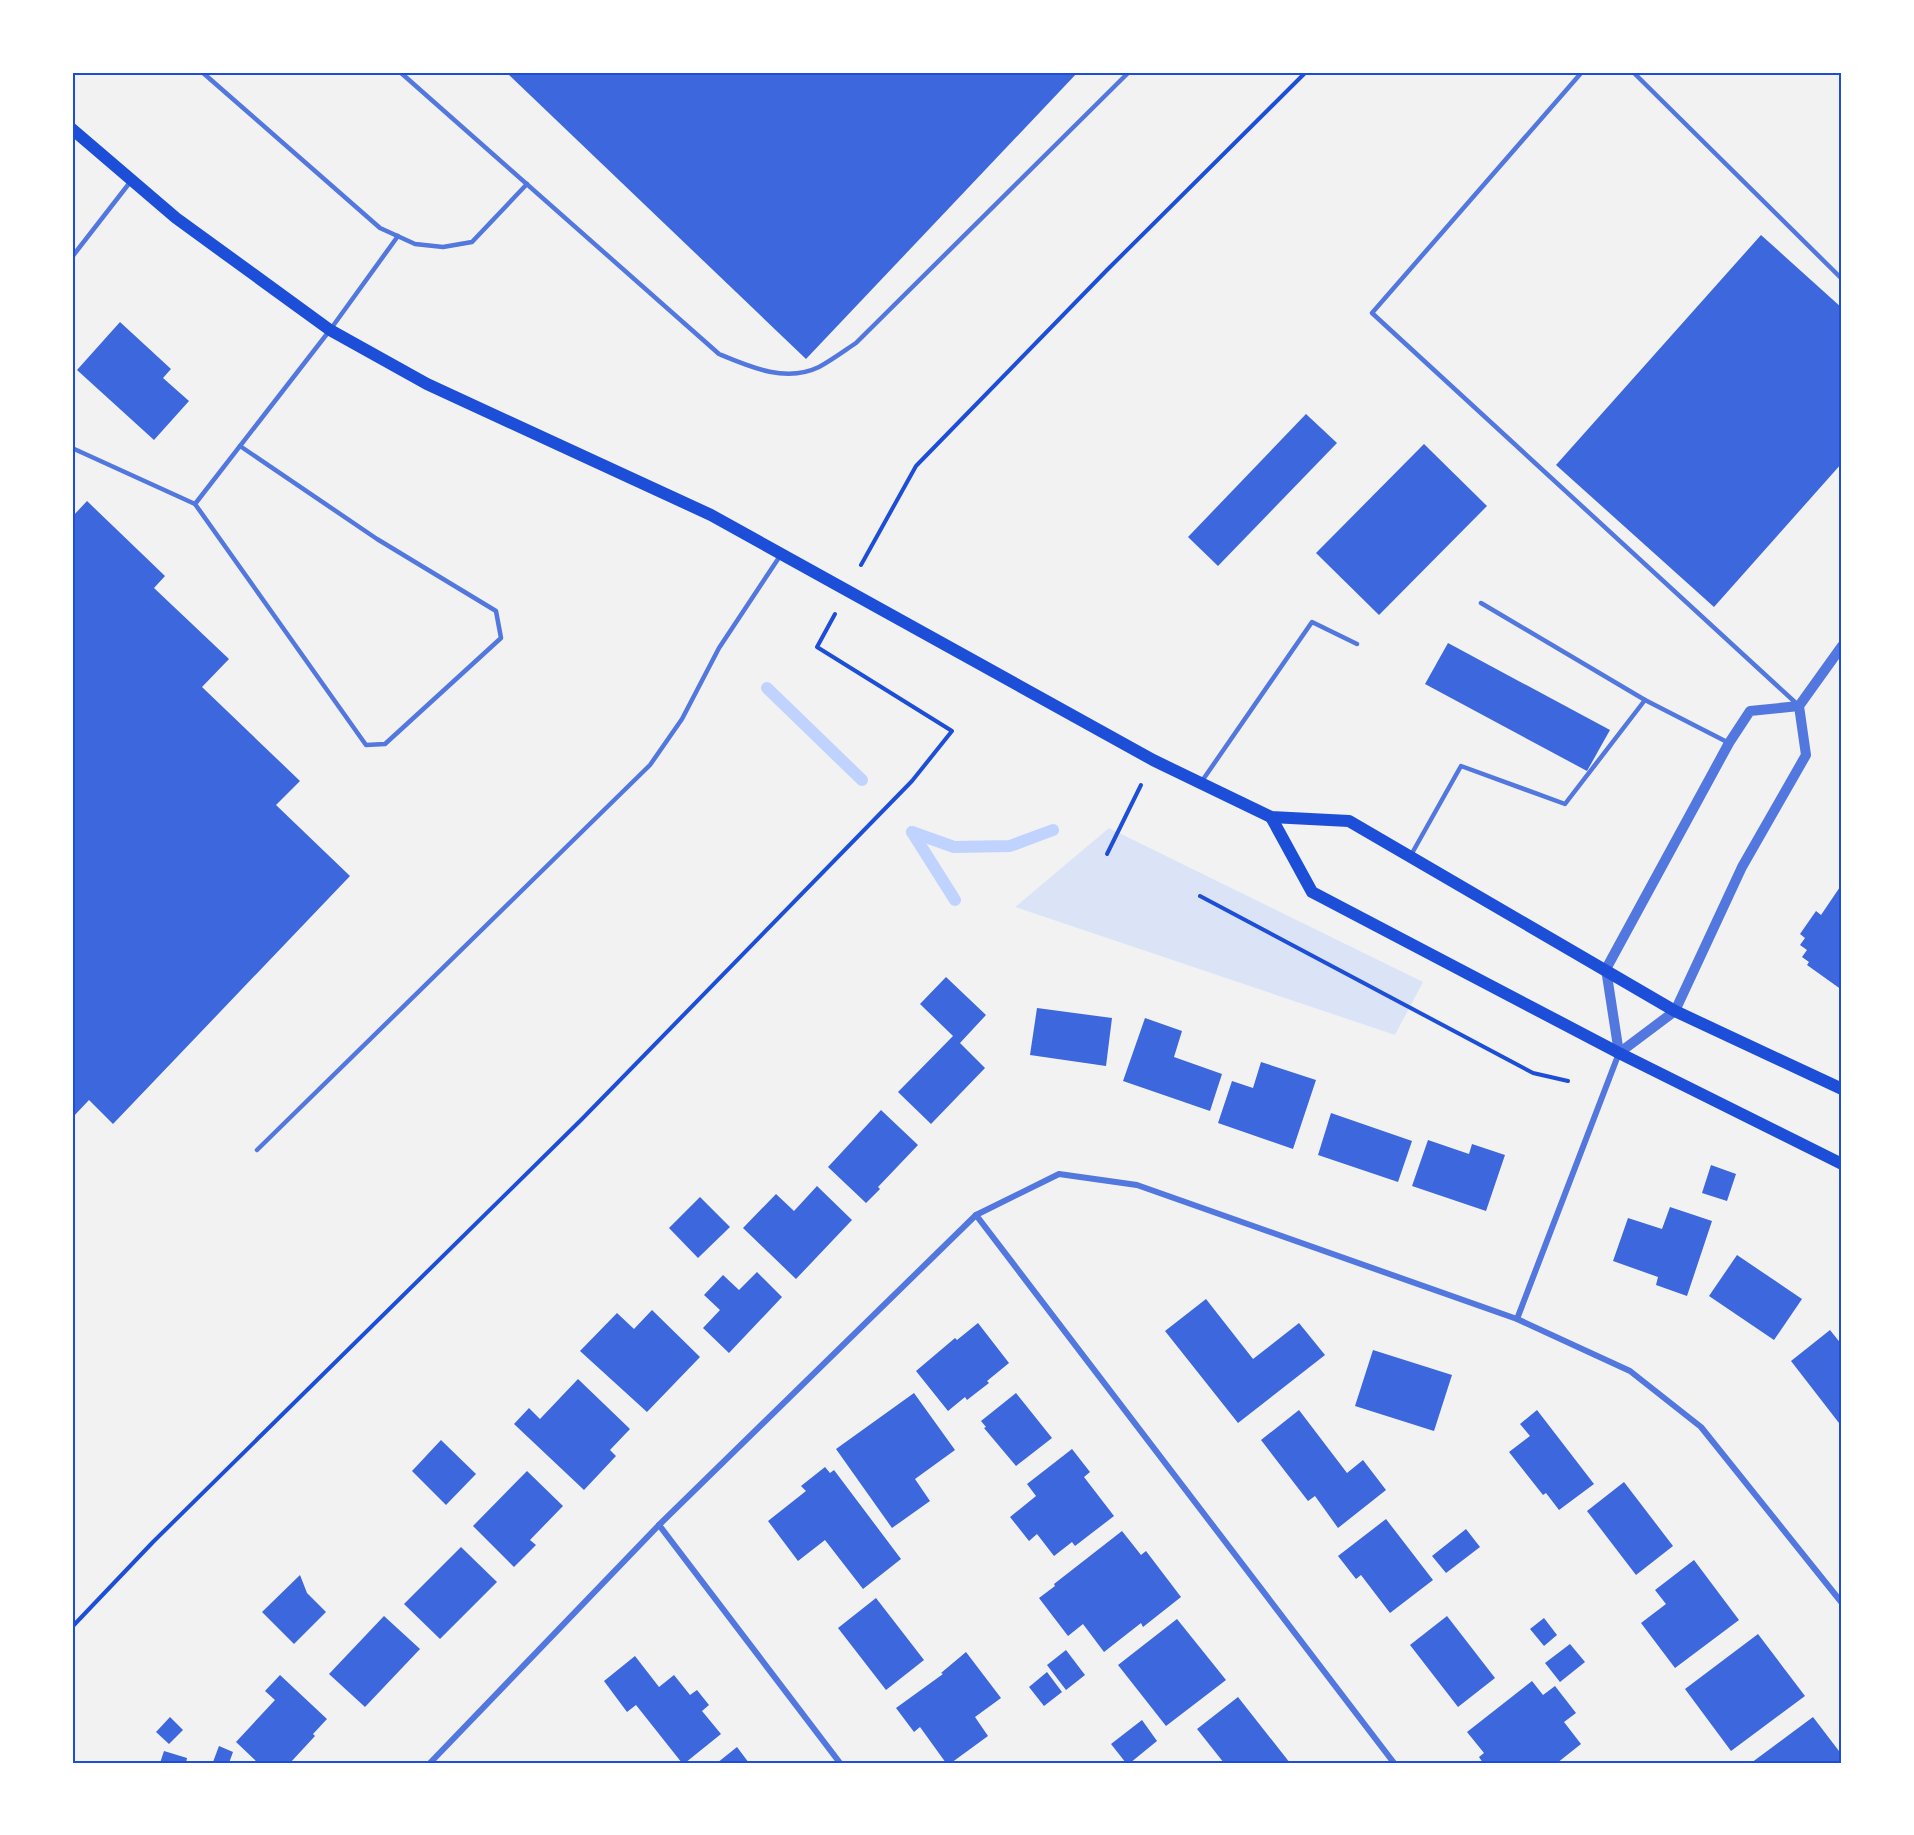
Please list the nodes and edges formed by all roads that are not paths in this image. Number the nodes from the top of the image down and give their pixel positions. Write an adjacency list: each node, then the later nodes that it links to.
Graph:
1 (202, 72): 9 (lane)
2 (400, 72): 8 (lane)
3 (1129, 72): 8 (lane)
4 (1582, 72): 21 (lane)
5 (1633, 72): 11 (lane)
6 (72, 129): 7 (main road)
7 (132, 180): 10 (lane); 12 (main road)
8 (527, 184): 9 (lane)
9 (398, 236): 12 (lane)
10 (72, 257)
11 (1842, 279)
12 (330, 330): 13 (lane); 16 (main road)
13 (240, 446): 15 (lane); 15 (lane)
14 (72, 448): 15 (lane)
15 (195, 504)
16 (781, 554): 23 (main road); 30 (lane)
17 (1481, 603): 20 (lane)
18 (1357, 644): 23 (lane)
19 (1841, 650): 21 (street)
20 (1646, 700): 22 (lane); 25 (lane)
21 (1799, 706): 22 (street); 27 (street)
22 (1729, 743): 26 (street)
23 (1201, 783): 24 (main road)
24 (1270, 818): 25 (main road); 28 (main road)
25 (1410, 857): 26 (main road)
26 (1606, 969): 27 (main road); 28 (street)
27 (1675, 1011): 28 (street); 29 (main road)
28 (1619, 1053): 31 (main road); 33 (street)
29 (1842, 1089)
30 (257, 1150)
31 (1842, 1164)
32 (976, 1215): 33 (street); 34 (street); 38 (street)
33 (1517, 1319): 35 (street)
34 (659, 1526): 36 (street); 37 (street)
35 (1842, 1603)
36 (430, 1763)
37 (840, 1763)
38 (1394, 1763)

